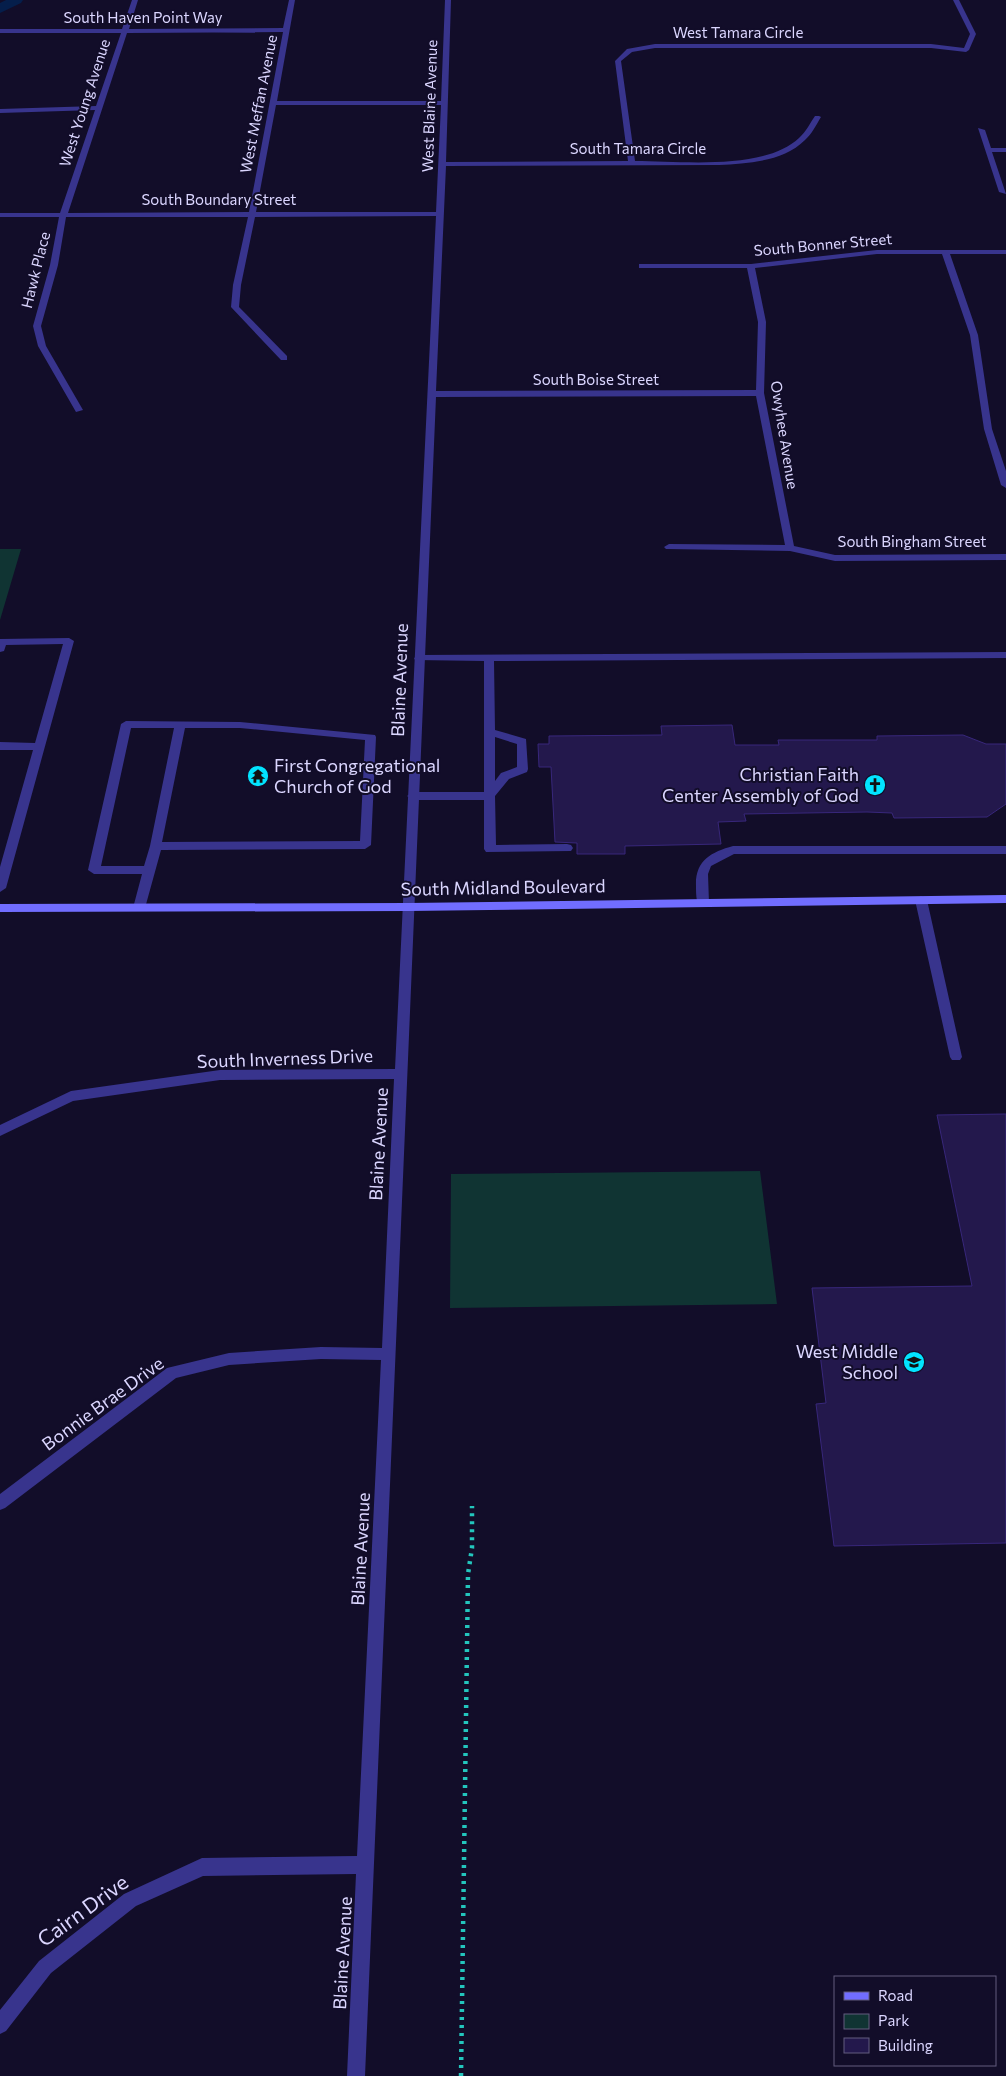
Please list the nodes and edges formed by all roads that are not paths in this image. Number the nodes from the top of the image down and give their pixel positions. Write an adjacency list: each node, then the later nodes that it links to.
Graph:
1 (134, 0): 5 (street, West Young Avenue)
2 (292, 0): 6 (street, West Meffan Avenue)
3 (448, 0): 9 (street, West Blaine Avenue)
4 (956, 0): 16 (street, West Tamara Circle)
5 (124, 30): 6 (street, South Haven Point Way); 7 (street, South Haven Point Way); 10 (street, West Young Avenue)
6 (287, 30): 8 (street, West Meffan Avenue)
7 (0, 31)
8 (272, 103): 9 (street); 19 (street, West Meffan Avenue)
9 (444, 103): 17 (street, West Blaine Avenue)
10 (98, 108): 11 (street); 22 (street, West Young Avenue)
11 (0, 111)
12 (817, 117): 16 (street, South Tamara Circle)
13 (980, 130): 14 (street)
14 (988, 150): 15 (street); 18 (street)
15 (1006, 150)
16 (632, 163): 17 (street, South Tamara Circle)
17 (442, 164): 20 (street, West Blaine Avenue)
18 (1006, 192)
19 (252, 214): 20 (street, South Boundary Street); 22 (street, South Boundary Street); 27 (street, West Meffan Avenue)
20 (439, 214): 29 (street, Blaine Avenue)
21 (0, 215): 22 (street, South Boundary Street)
22 (63, 215): 30 (street, Hawk Place)
23 (945, 252): 24 (street, South Bonner Street); 26 (street, South Bonner Street); 31 (street)
24 (1006, 252)
25 (642, 266): 26 (street, South Bonner Street)
26 (751, 266): 28 (street, Owyhee Avenue)
27 (284, 358)
28 (760, 393): 29 (street, South Boise Street); 33 (street, Owyhee Avenue)
29 (431, 394): 37 (street, Blaine Avenue)
30 (79, 410)
31 (1006, 485)
32 (669, 548): 33 (street, South Bingham Street)
33 (790, 548): 34 (street, South Bingham Street)
34 (1006, 557)
35 (0, 649): 42 (street)
36 (1006, 655): 38 (street)
37 (419, 658): 38 (street); 43 (street, Blaine Avenue)
38 (489, 658): 40 (street)
39 (180, 725): 45 (street); 45 (street); 48 (street)
40 (489, 732): 44 (street); 44 (street)
41 (0, 746): 42 (street)
42 (39, 747): 49 (street)
43 (413, 796): 44 (street); 53 (street, Blaine Avenue)
44 (489, 796): 46 (street)
45 (156, 846): 48 (street)
46 (567, 848)
47 (1006, 850): 52 (street)
48 (149, 870): 55 (street)
49 (0, 888)
50 (921, 900): 51 (main road, South Midland Boulevard); 52 (main road, South Midland Boulevard); 56 (street)
51 (1006, 900)
52 (703, 903): 53 (main road, South Midland Boulevard)
53 (408, 907): 55 (main road, South Midland Boulevard); 57 (street, Blaine Avenue)
54 (0, 908): 55 (main road, South Midland Boulevard)
55 (139, 908)
56 (956, 1058)
57 (401, 1074): 58 (street, South Inverness Drive); 59 (street, Blaine Avenue)
58 (0, 1131)
59 (389, 1354): 60 (street, Bonnie Brae Drive); 61 (street, Blaine Avenue)
60 (0, 1503)
61 (366, 1865): 62 (street, Cairn Drive); 63 (street, Blaine Avenue)
62 (0, 2025)
63 (356, 2076)

